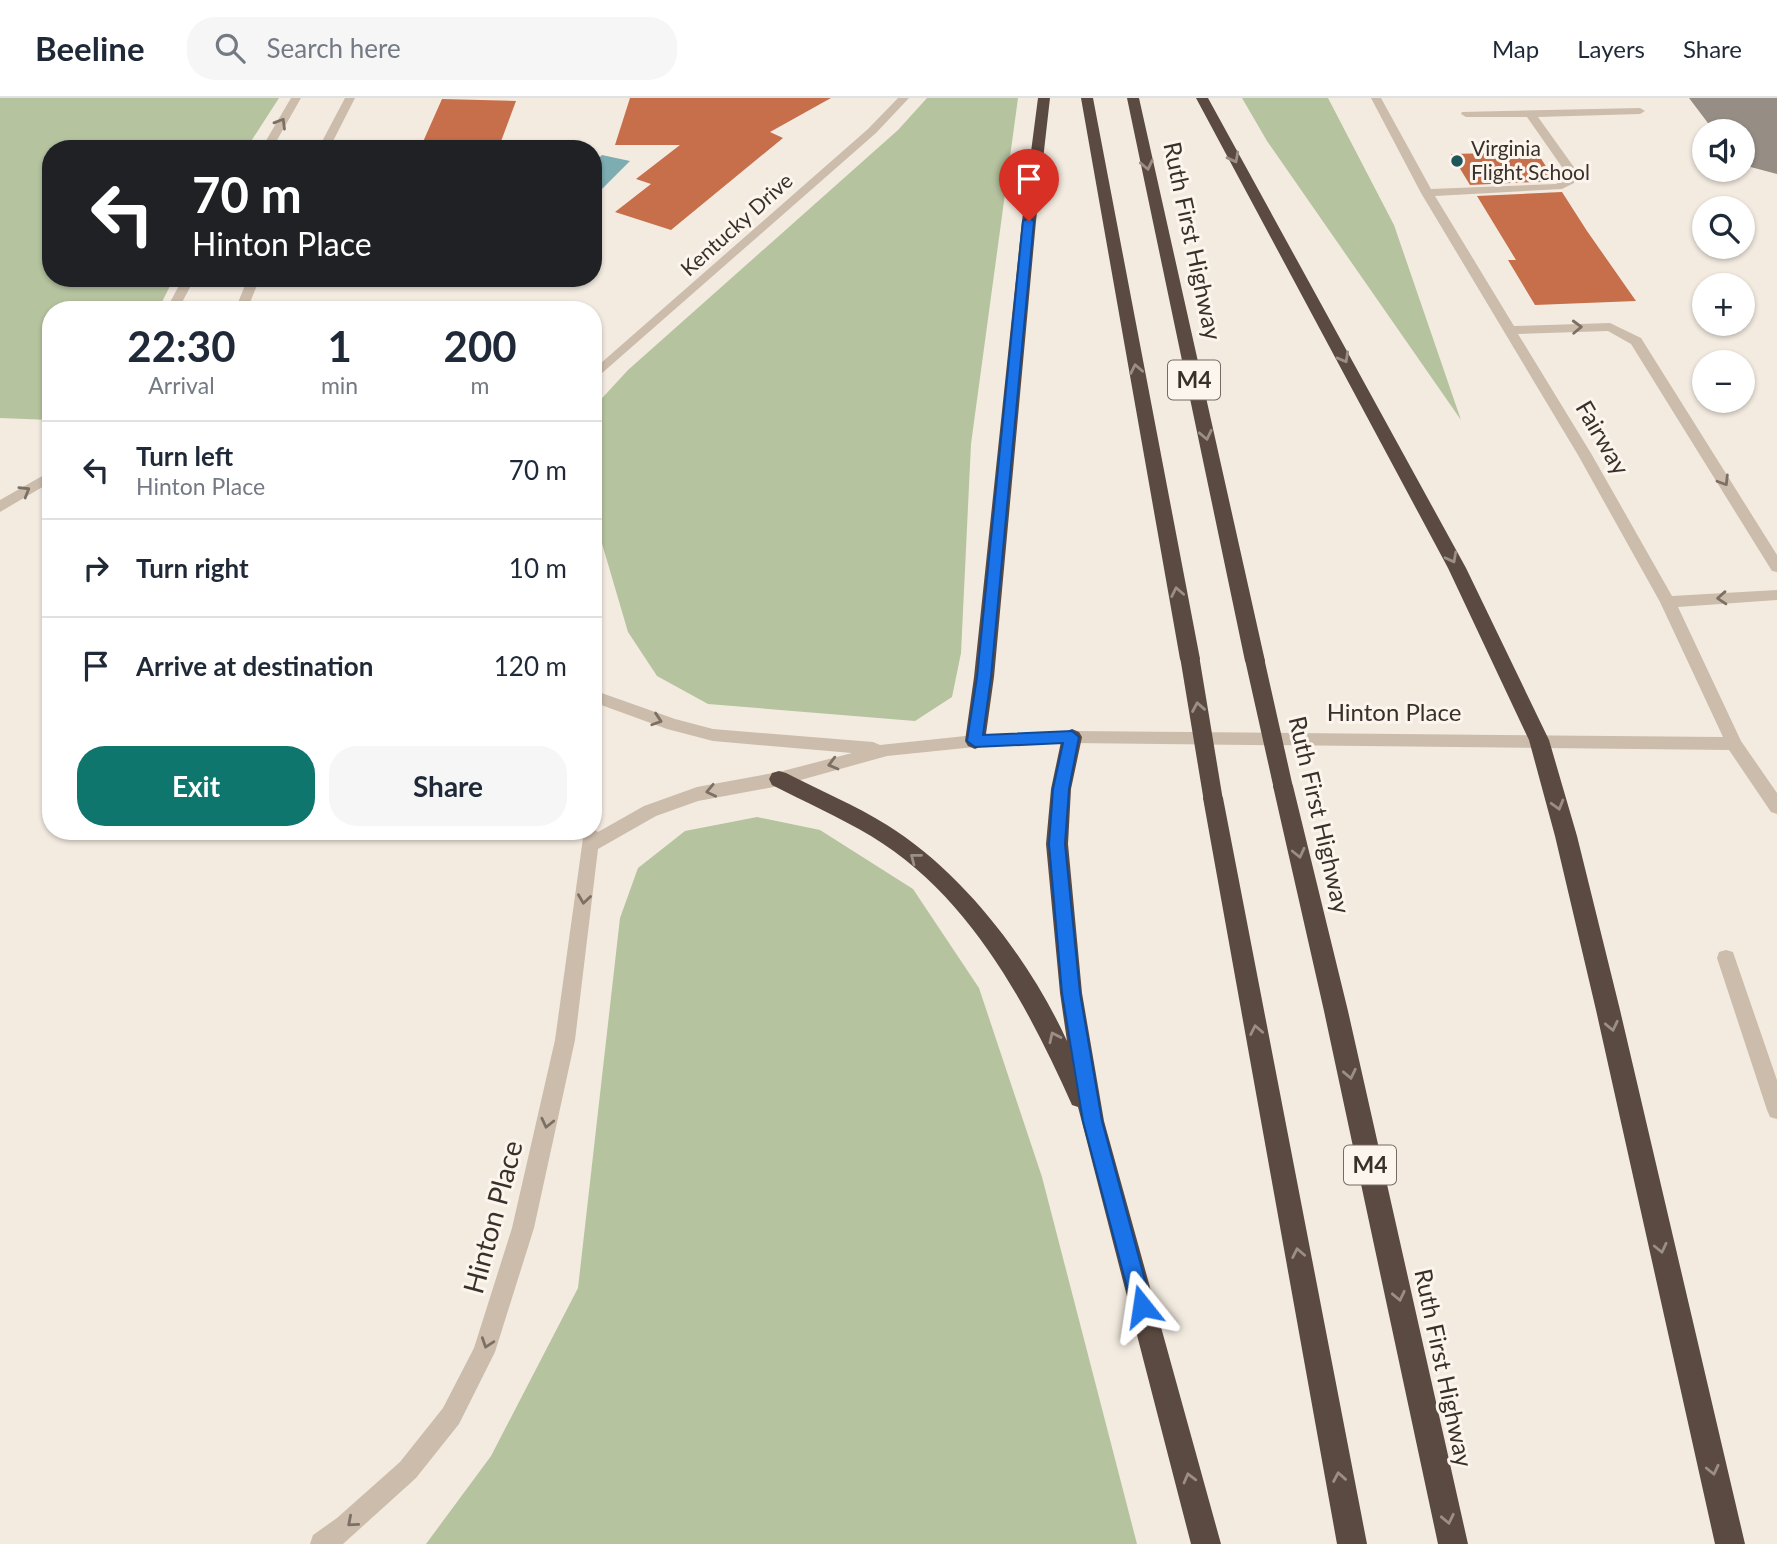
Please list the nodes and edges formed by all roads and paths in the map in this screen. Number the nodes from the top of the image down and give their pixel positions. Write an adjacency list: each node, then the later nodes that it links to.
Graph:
1 (296, 98): 12 (street, one-way to 1)
2 (350, 98): 13 (street)
3 (904, 98): 16 (street, Kentucky Drive)
4 (1044, 98): 25 (highway)
5 (1087, 98): 37 (highway, M4, one-way to 5, bridge)
6 (1133, 98): 38 (highway, Ruth First Highway / M4, one-way to 38, bridge)
7 (1202, 98): 24 (highway, one-way to 24)
8 (1376, 98): 14 (street, Fairway)
9 (1640, 111): 11 (street)
10 (1466, 114): 11 (street)
11 (1530, 114): 14 (street)
12 (271, 140)
13 (328, 140)
14 (1427, 192): 15 (street, Fairway)
15 (1509, 330): 19 (street, one-way to 19); 21 (street, Fairway)
16 (602, 369)
17 (42, 481): 18 (street, one-way to 17)
18 (0, 506)
19 (1777, 566)
20 (1777, 595): 21 (street, one-way to 21)
21 (1668, 602): 26 (street, Fairway)
22 (602, 699): 27 (street, Hinton Place, one-way to 27)
23 (1072, 737): 24 (street, Hinton Place); 25 (street, Hinton Place); 34 (highway)
24 (1539, 740): 26 (street, Hinton Place); 39 (highway, one-way to 39)
25 (975, 741): 27 (street, Hinton Place)
26 (1734, 744): 29 (street, Fairway)
27 (887, 750): 28 (street, Hinton Place, one-way to 28)
28 (779, 779): 30 (street, Hinton Place, one-way to 30); 34 (highway, one-way to 28)
29 (1777, 807)
30 (602, 832)
31 (591, 840): 35 (street, Hinton Place, one-way to 35)
32 (1726, 958): 33 (street)
33 (1777, 1110)
34 (1092, 1121): 36 (highway, one-way to 34)
35 (322, 1544)
36 (1206, 1544)
37 (1352, 1544)
38 (1453, 1544)
39 (1730, 1544)

